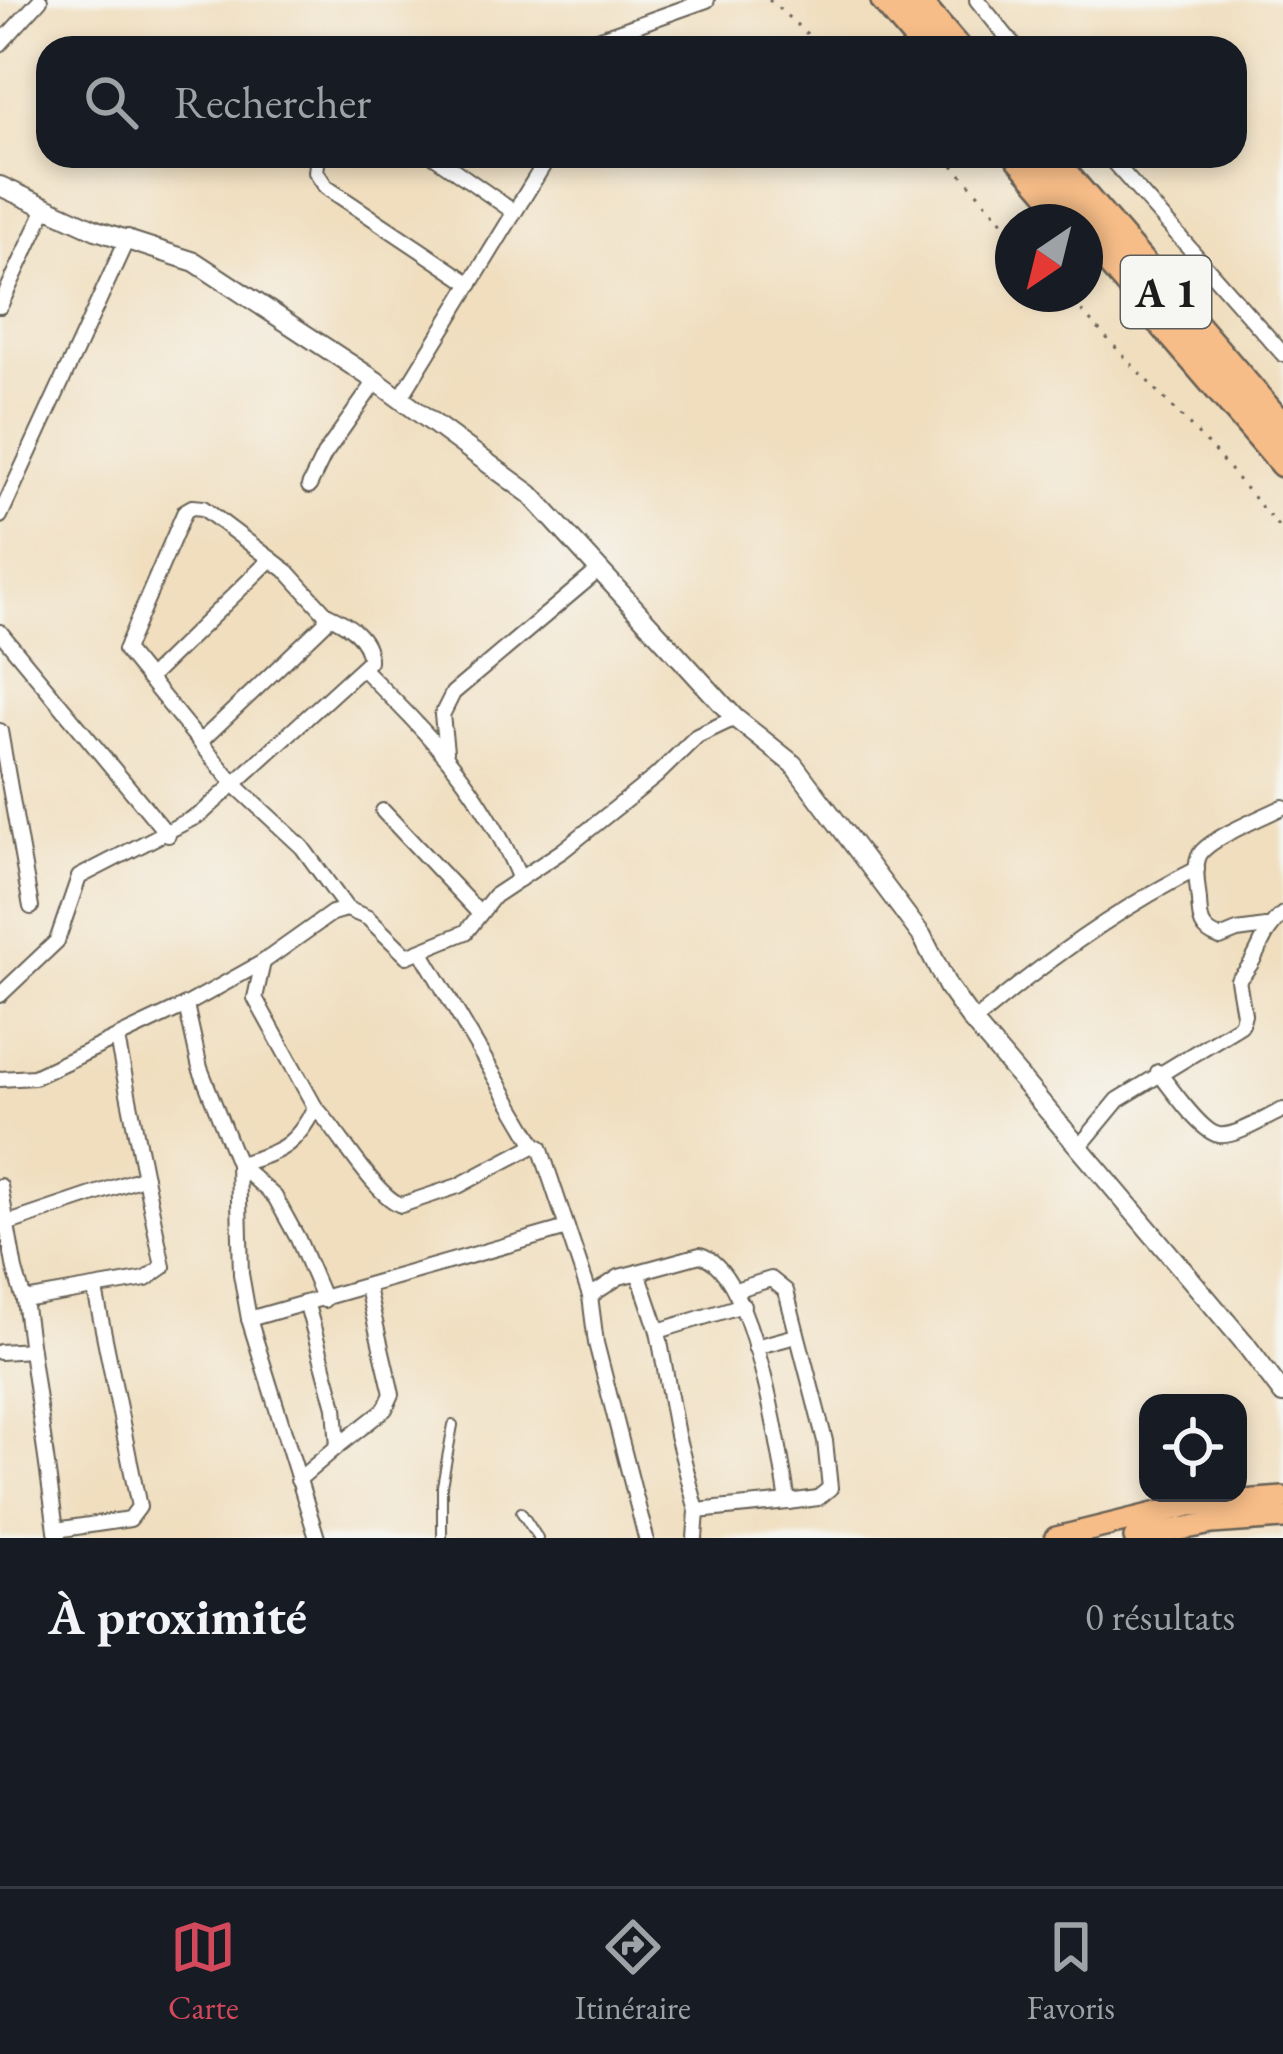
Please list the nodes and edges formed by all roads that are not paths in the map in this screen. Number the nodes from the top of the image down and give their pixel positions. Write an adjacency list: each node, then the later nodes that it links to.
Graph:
1 (40, 0): 10 (street)
2 (707, 0): 6 (street)
3 (885, 0): 7 (highway)
4 (915, 0): 8 (highway)
5 (976, 0): 9 (street)
6 (606, 36)
7 (916, 36)
8 (946, 36)
9 (1006, 36)
10 (0, 44)
11 (316, 168): 23 (street)
12 (451, 168): 20 (street)
13 (542, 168): 20 (street)
14 (1029, 168): 18 (highway, A 1)
15 (1058, 168): 25 (highway, A 1)
16 (1119, 168): 26 (street)
17 (0, 186): 19 (street)
18 (1060, 204)
19 (46, 208): 21 (street); 24 (street)
20 (514, 212): 23 (street)
21 (128, 238): 27 (street); 33 (street)
22 (1103, 251): 25 (highway, A 1)
23 (471, 284): 28 (street)
24 (0, 305)
25 (1184, 331): 29 (highway, A 1); 30 (highway, A 1); 31 (highway)
26 (1283, 354)
27 (376, 381): 28 (street); 32 (street)
28 (400, 399): 35 (street)
29 (1283, 425)
30 (1283, 463)
31 (1283, 485)
32 (309, 486)
33 (0, 516)
34 (271, 559): 36 (street); 39 (street); 39 (street)
35 (599, 570): 40 (street); 43 (street)
36 (326, 614): 38 (street); 42 (street)
37 (0, 632): 47 (street)
38 (362, 668): 43 (street); 44 (street)
39 (148, 679): 42 (street)
40 (735, 718): 49 (street); 59 (street)
41 (0, 731): 50 (street)
42 (200, 742): 44 (street)
43 (446, 752): 49 (street)
44 (234, 784): 47 (street); 51 (street)
45 (1283, 807): 48 (street)
46 (383, 811): 52 (street)
47 (168, 835): 57 (street)
48 (1196, 869): 54 (street); 59 (street)
49 (520, 879): 52 (street)
50 (31, 907)
51 (347, 909): 55 (street); 56 (street)
52 (480, 914): 55 (street)
53 (1283, 914): 54 (street)
54 (1266, 927): 61 (street)
55 (421, 951): 65 (street)
56 (263, 962): 58 (street); 63 (street)
57 (0, 995)
58 (186, 1005): 60 (street); 67 (street)
59 (973, 1022): 66 (street)
60 (116, 1039): 62 (street); 68 (street)
61 (1158, 1072): 64 (street); 66 (street)
62 (0, 1079)
63 (315, 1107): 65 (street); 67 (street)
64 (1283, 1110)
65 (535, 1145): 71 (street)
66 (1080, 1146): 86 (street)
67 (238, 1164): 78 (street); 80 (street)
68 (145, 1177): 70 (street); 74 (street)
69 (0, 1186): 70 (street)
70 (6, 1224): 77 (street)
71 (567, 1228): 73 (street); 75 (street)
72 (638, 1272): 75 (street); 76 (street); 81 (street)
73 (367, 1288): 78 (street); 88 (street)
74 (95, 1290): 77 (street); 95 (street)
75 (590, 1296): 99 (street)
76 (739, 1298): 81 (street); 82 (street); 83 (street)
77 (24, 1300): 84 (street)
78 (323, 1300): 79 (street)
79 (307, 1305): 80 (street); 88 (street)
80 (249, 1319): 89 (street)
81 (658, 1331): 92 (street)
82 (796, 1336): 83 (street); 91 (street)
83 (754, 1347): 91 (street)
84 (31, 1350): 85 (street); 95 (street)
85 (0, 1352)
86 (1283, 1394)
87 (453, 1425): 97 (lane)
88 (338, 1446): 89 (street)
89 (298, 1480): 96 (street)
90 (1283, 1498): 101 (main road)
91 (788, 1502): 92 (street)
92 (697, 1511): 100 (street)
93 (520, 1512): 98 (lane)
94 (1283, 1518): 102 (main road)
95 (57, 1534)
96 (317, 1538)
97 (442, 1538)
98 (538, 1538)
99 (646, 1538)
100 (695, 1538)
101 (1056, 1538)
102 (1136, 1538)

